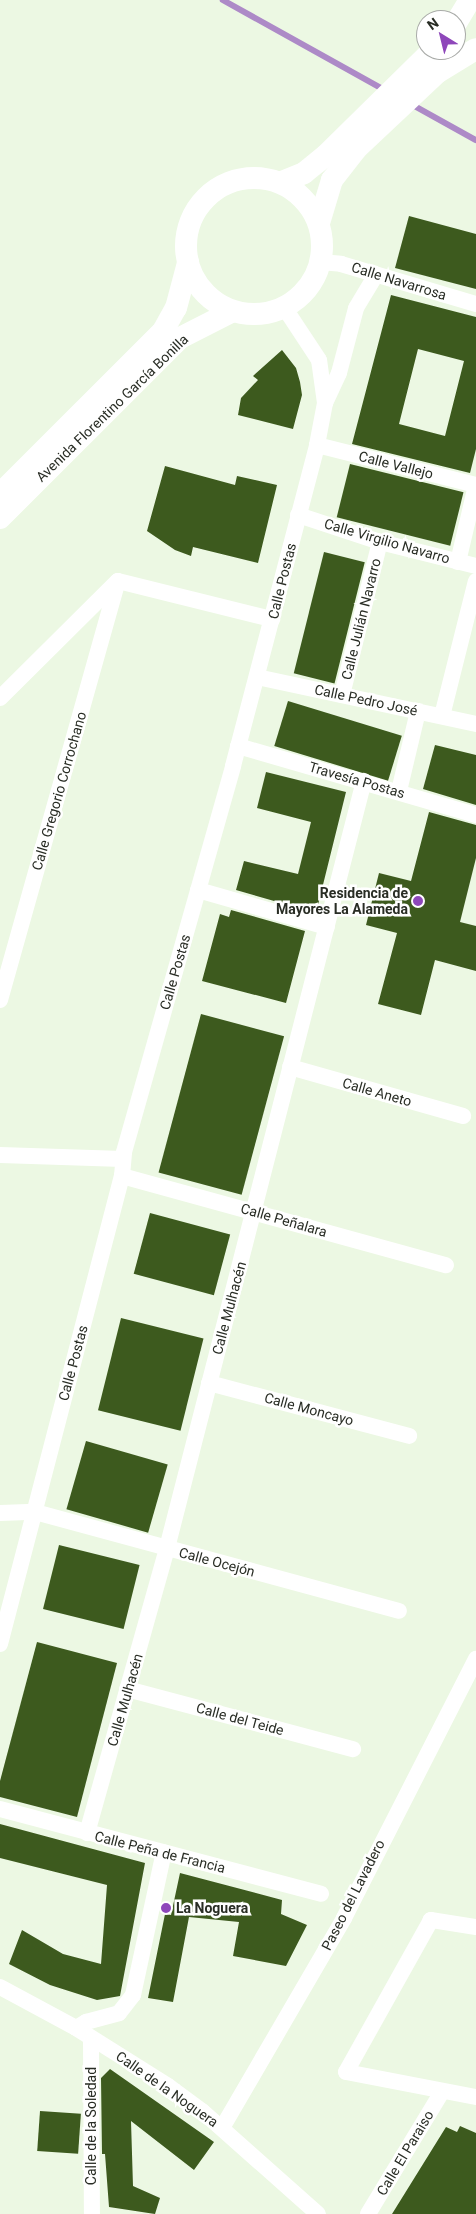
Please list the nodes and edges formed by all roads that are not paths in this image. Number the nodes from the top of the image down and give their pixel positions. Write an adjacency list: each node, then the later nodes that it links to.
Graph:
1 (476, 49): 4 (street)
2 (423, 60): 3 (street)
3 (282, 182): 4 (street); 6 (street)
4 (319, 223): 5 (street)
5 (320, 262): 7 (street, Calle Navarrosa); 9 (street)
6 (188, 263): 10 (street); 14 (street, Avenida Florentino García Bonilla)
7 (376, 276): 8 (street, Calle Navarrosa); 11 (street)
8 (476, 304)
9 (284, 307): 10 (street); 11 (street, Calle Postas)
10 (233, 311): 16 (street, Avenida Florentino García Bonilla)
11 (325, 403): 12 (street, Calle Postas)
12 (317, 445): 13 (street, Calle Vallejo); 15 (street, Calle Postas)
13 (476, 485): 18 (street)
14 (0, 494)
15 (298, 515): 17 (street, Calle Virgilio Navarro); 22 (street, Calle Postas)
16 (0, 518)
17 (380, 542): 18 (street, Calle Virgilio Navarro); 24 (street, Calle Julián Navarro)
18 (458, 562): 19 (street, Calle Virgilio Navarro)
19 (476, 566)
20 (118, 581): 22 (street); 25 (street); 35 (street, Calle Gregorio Corrochano)
21 (476, 581): 27 (street)
22 (272, 619): 23 (street, Calle Postas)
23 (256, 677): 24 (street, Calle Pedro José); 29 (street, Calle Postas)
24 (342, 695): 26 (street, Calle Pedro José)
25 (0, 698)
26 (418, 711): 27 (street, Calle Pedro José); 31 (street)
27 (442, 716): 28 (street, Calle Pedro José)
28 (476, 724)
29 (238, 746): 30 (street, Travesía Postas); 33 (street, Calle Postas)
30 (364, 781): 31 (street, Travesía Postas); 34 (street, Calle Mulhacén)
31 (399, 792): 32 (street, Travesía Postas)
32 (476, 815)
33 (198, 890): 34 (street); 39 (street, Calle Postas)
34 (327, 926): 36 (street, Calle Mulhacén)
35 (0, 1000)
36 (290, 1068): 37 (street, Calle Aneto); 40 (street, Calle Mulhacén)
37 (463, 1116)
38 (0, 1155): 39 (street, Calle Peñalara)
39 (122, 1167): 40 (street, Calle Peñalara); 44 (street, Calle Postas)
40 (254, 1211): 41 (street, Calle Peñalara); 42 (street, Calle Mulhacén)
41 (446, 1265)
42 (209, 1383): 43 (street, Calle Moncayo); 46 (street, Calle Mulhacén)
43 (409, 1436)
44 (35, 1512): 45 (street, Calle Ocejón); 46 (street, Calle Ocejón); 48 (street, Calle Postas)
45 (0, 1513)
46 (167, 1548): 47 (street, Calle Ocejón); 50 (street, Calle Mulhacén)
47 (399, 1611)
48 (0, 1644)
49 (476, 1659): 62 (street, Paseo del Lavadero)
50 (127, 1689): 51 (street, Calle del Teide); 53 (street, Calle Mulhacén)
51 (353, 1749)
52 (0, 1809): 53 (street, Calle Peña de Francia)
53 (87, 1833): 54 (street, Calle Peña de Francia)
54 (164, 1852): 55 (street, Calle Peña de Francia); 58 (street)
55 (321, 1894)
56 (476, 1928): 60 (street)
57 (0, 1987): 58 (street, Calle de la Noguera)
58 (76, 2028): 59 (street, Calle de la Noguera)
59 (91, 2038): 62 (street, Calle de la Noguera); 63 (street, Calle de la Soledad)
60 (442, 2092): 61 (street); 65 (street, Calle El Paraiso)
61 (476, 2097)
62 (222, 2128): 64 (street, Calle de la Noguera)
63 (92, 2214)
64 (318, 2214)
65 (368, 2214)

